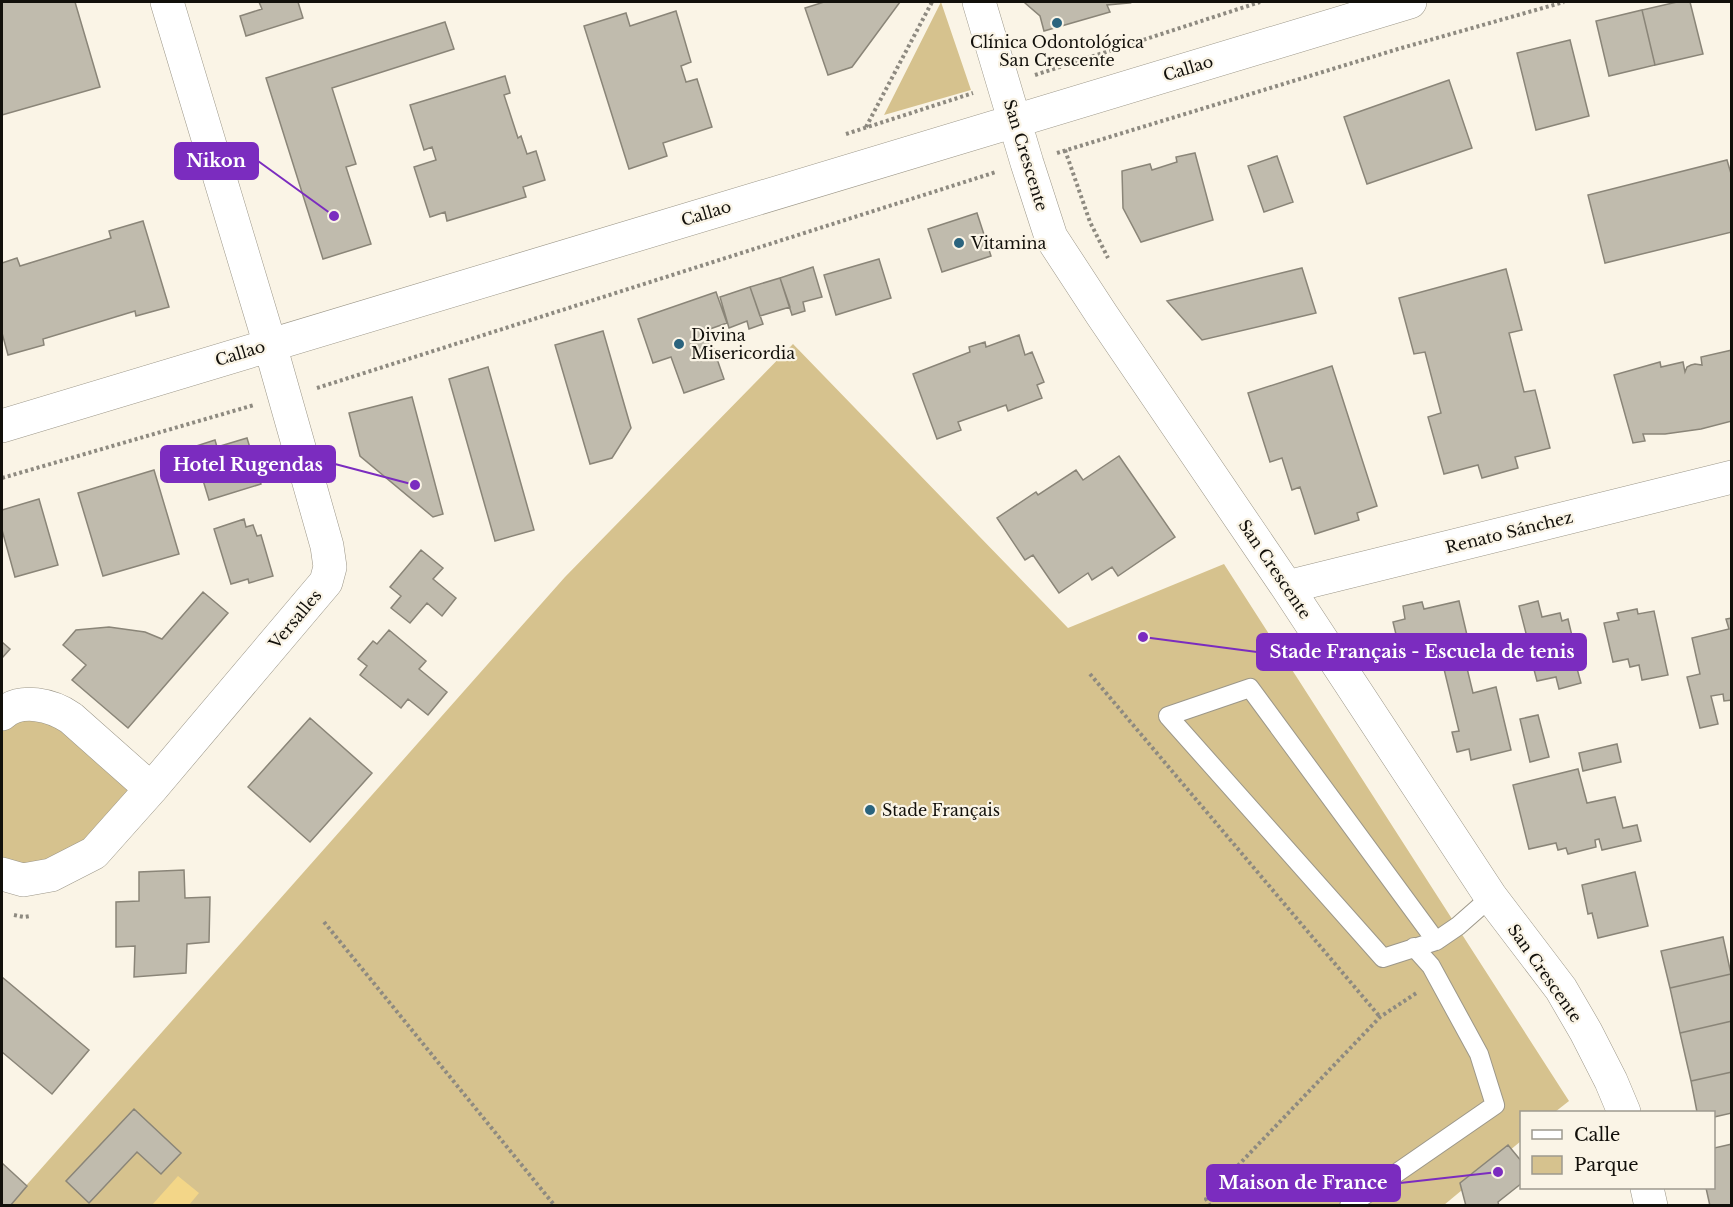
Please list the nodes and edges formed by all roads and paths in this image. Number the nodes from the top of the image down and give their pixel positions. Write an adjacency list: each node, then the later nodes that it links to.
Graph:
1 (167, 2): 9 (street, Versalles)
2 (932, 2): 7 (path)
3 (979, 2): 6 (street, San Crescente)
4 (1410, 2): 6 (street, Callao)
5 (1564, 2): 8 (path)
6 (1014, 120): 8 (street, San Crescente); 9 (street, Callao)
7 (866, 128)
8 (1027, 163): 10 (path); 14 (street, San Crescente)
9 (255, 349): 10 (street, Versalles); 11 (street, Callao); 13 (path)
10 (285, 396): 17 (street, Versalles)
11 (2, 426)
12 (1731, 477): 14 (street, Renato Sánchez)
13 (2, 478)
14 (1287, 587): 19 (street, San Crescente)
15 (1090, 674): 24 (path)
16 (2, 714): 17 (street)
17 (151, 789): 18 (street, Versalles)
18 (2, 874)
19 (1491, 897): 21 (lane); 25 (street, San Crescente)
20 (324, 922): 27 (path)
21 (1436, 941): 22 (lane); 22 (lane)
22 (1414, 947): 23 (lane)
23 (1438, 978): 24 (path); 29 (lane)
24 (1380, 1017): 28 (path)
25 (1623, 1111)
26 (1647, 1189): 30 (street)
27 (555, 1206)
28 (1210, 1206)
29 (1349, 1206)
30 (1651, 1206)

